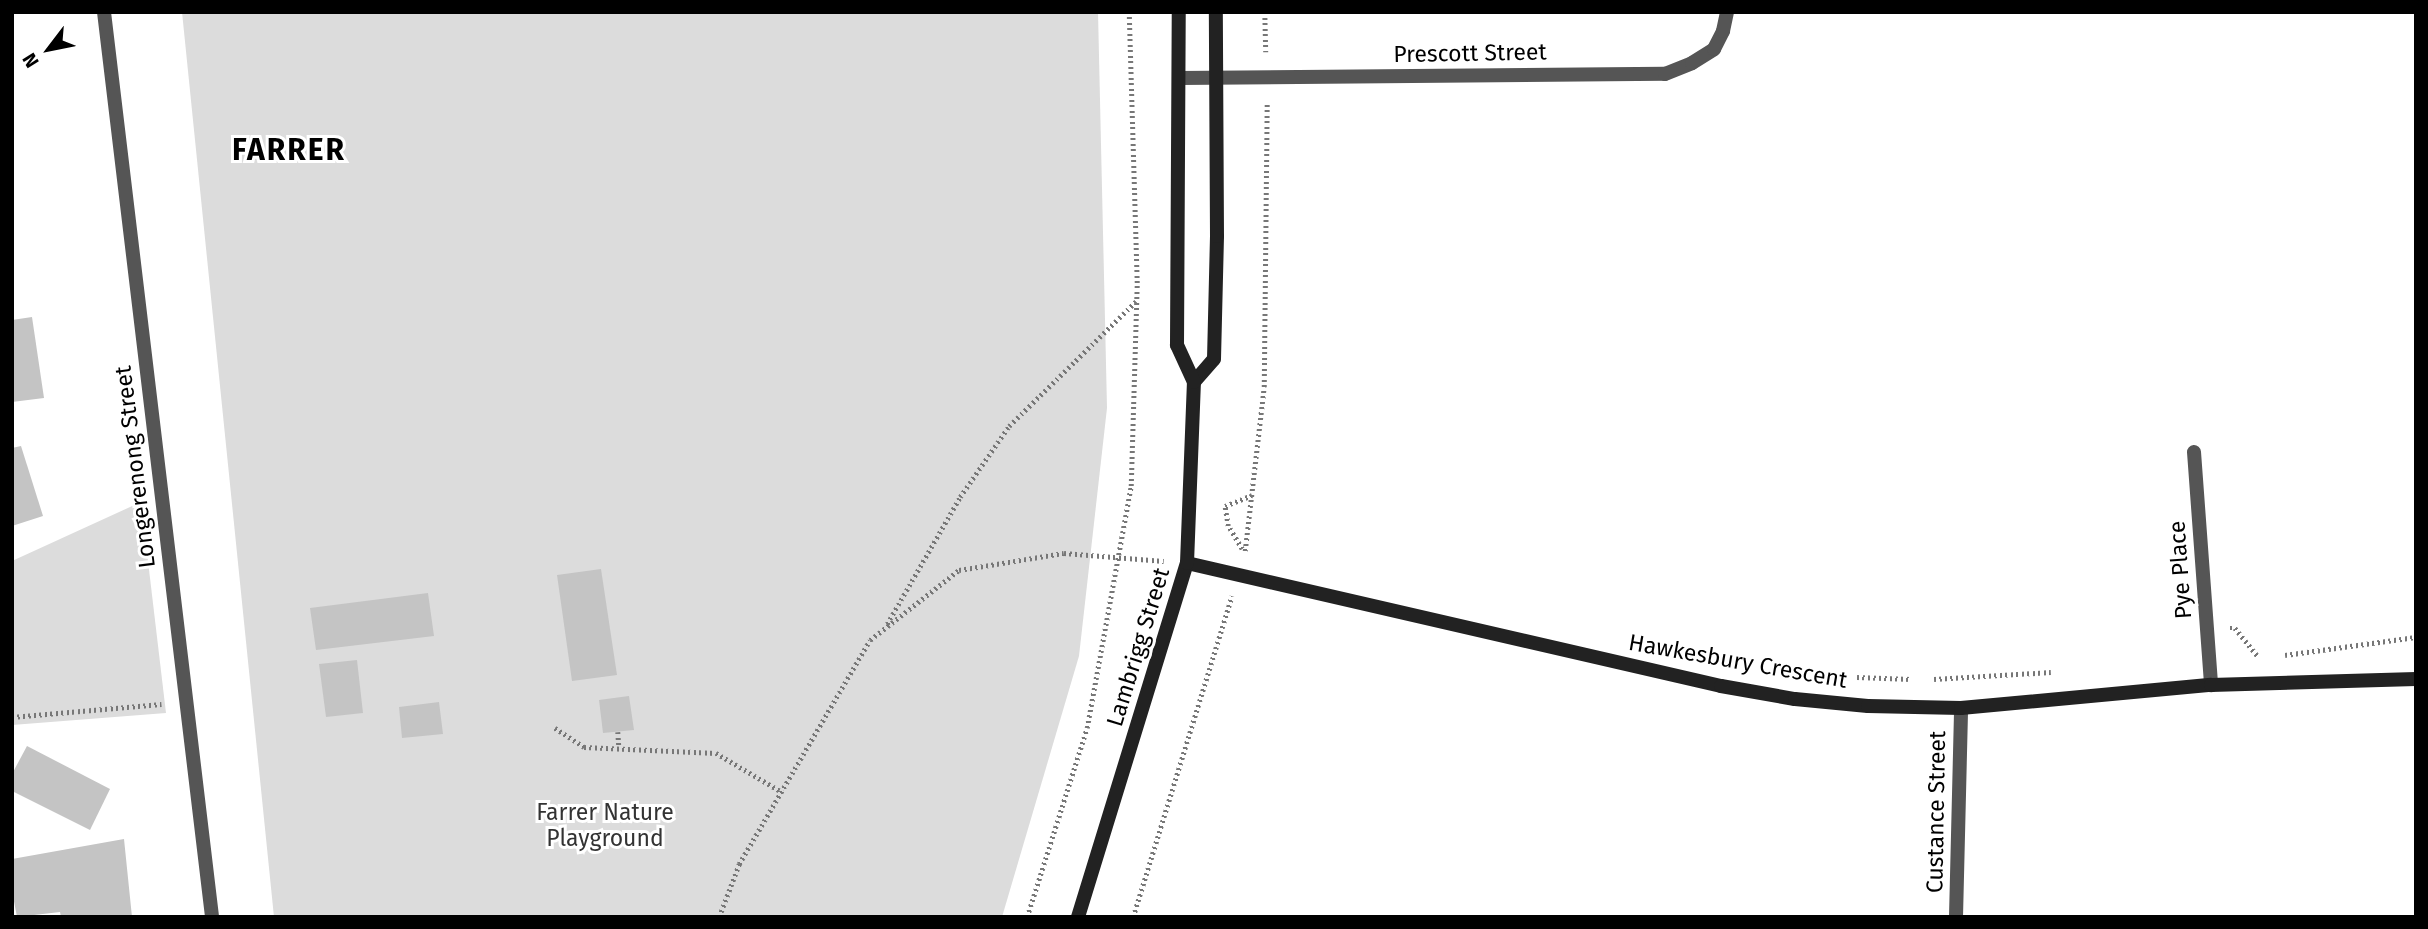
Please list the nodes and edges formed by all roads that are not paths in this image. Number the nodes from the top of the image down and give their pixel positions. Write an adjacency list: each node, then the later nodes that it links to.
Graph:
1 (104, 12): 13 (street, Longerenong Street)
2 (1179, 12): 5 (street, Lambrigg Street)
3 (1216, 12): 6 (street)
4 (1727, 12): 6 (street, Prescott Street)
5 (1180, 78): 6 (street, Prescott Street); 7 (street, Lambrigg Street)
6 (1217, 78): 7 (street)
7 (1195, 382): 9 (street, Lambrigg Street)
8 (2194, 452): 11 (street, Pye Place)
9 (1187, 563): 12 (street, Hawkesbury Crescent); 14 (street, Lambrigg Street)
10 (2416, 679): 11 (street, Hawkesbury Crescent)
11 (2211, 685): 12 (street, Hawkesbury Crescent)
12 (1961, 708): 15 (street, Custance Street)
13 (212, 917)
14 (1078, 917)
15 (1956, 917)

